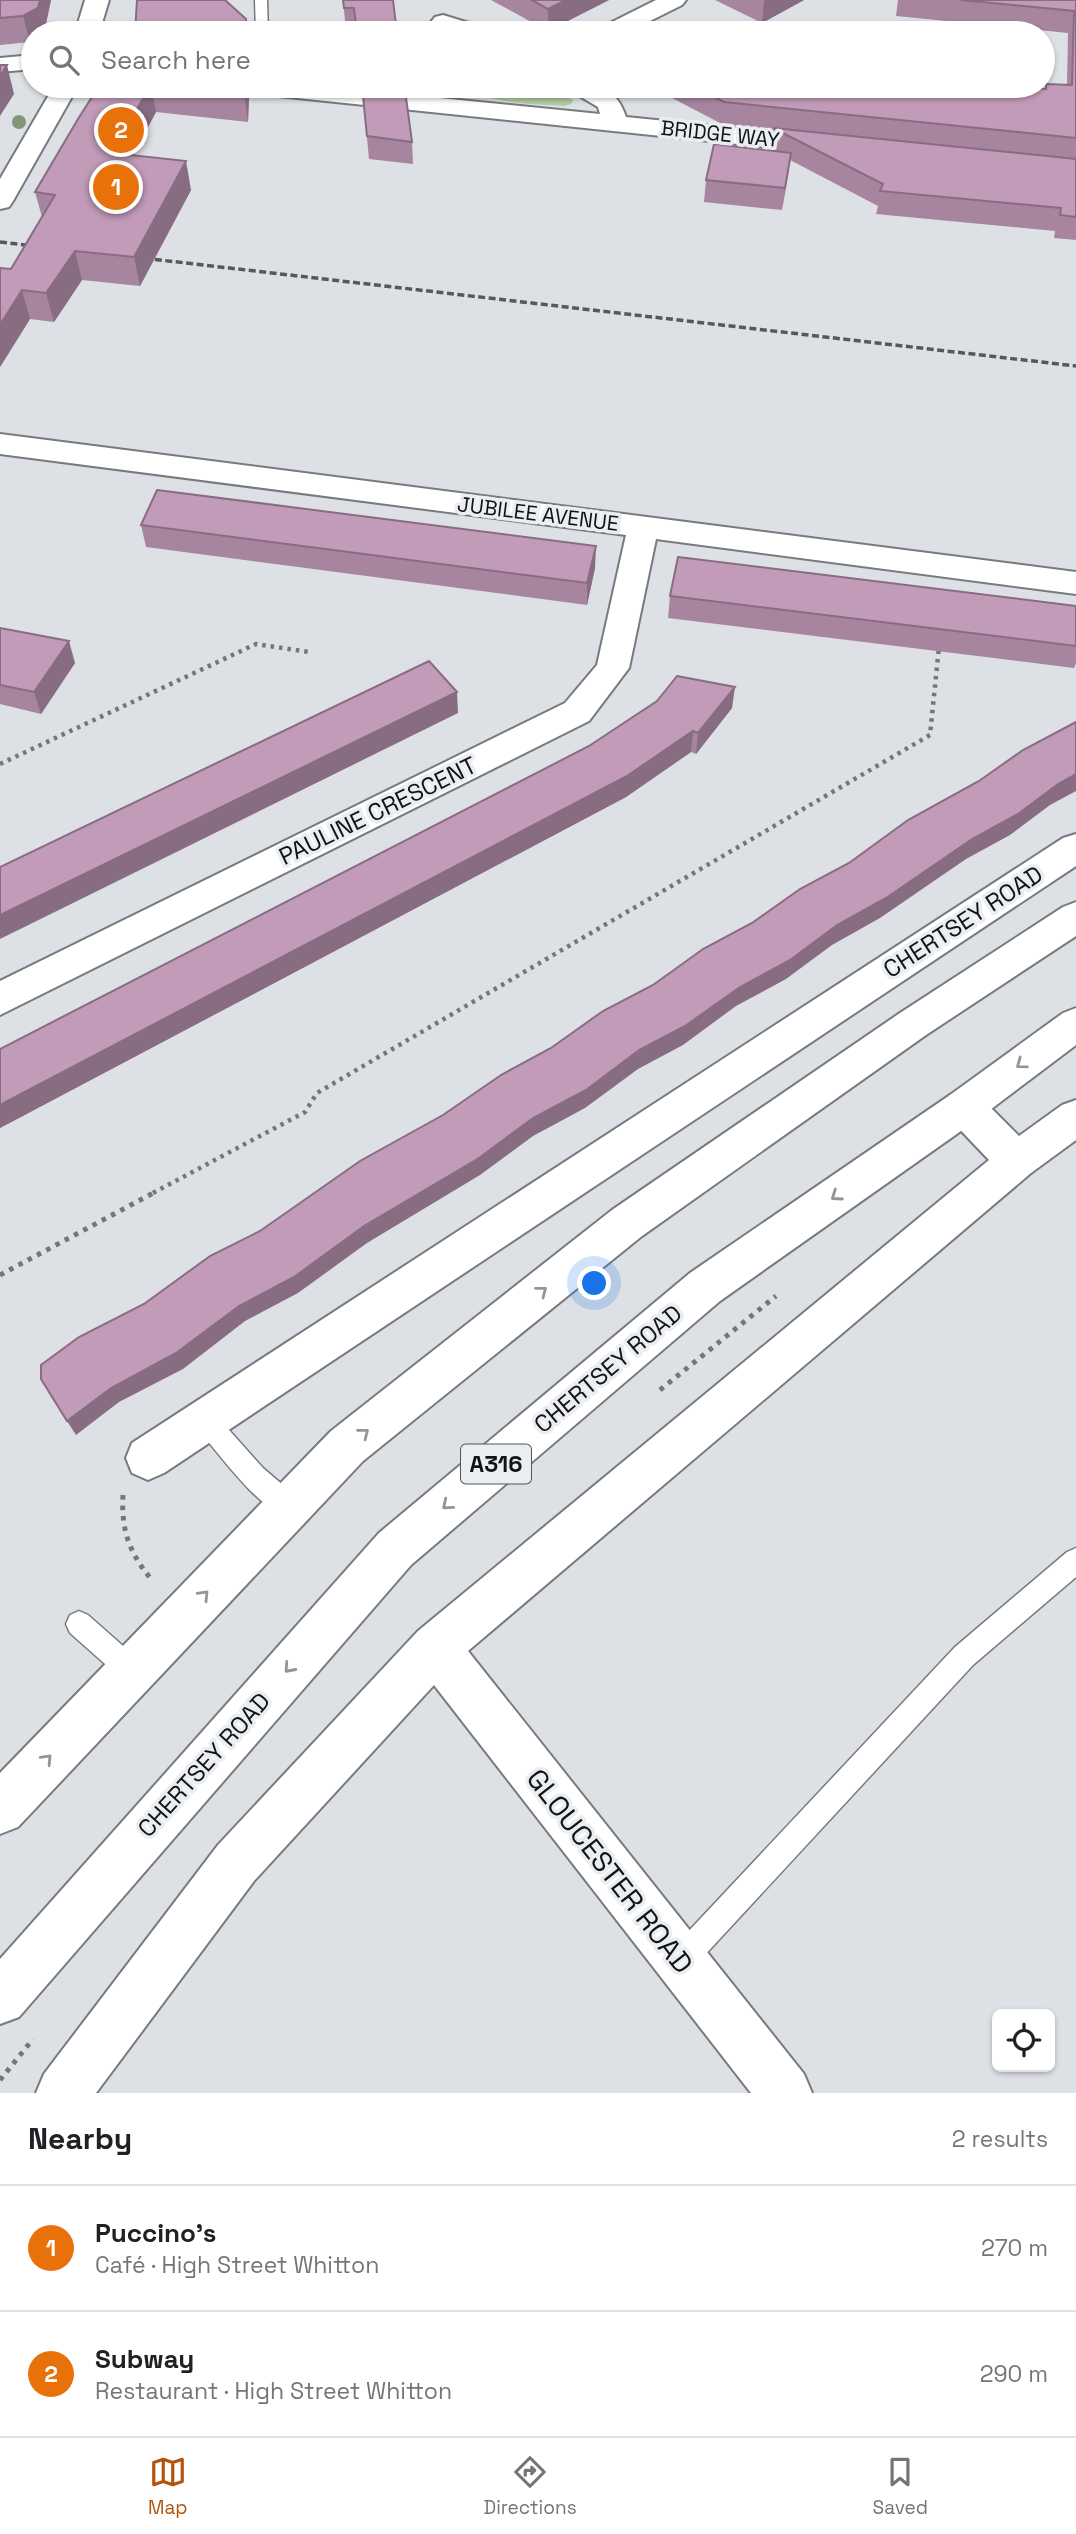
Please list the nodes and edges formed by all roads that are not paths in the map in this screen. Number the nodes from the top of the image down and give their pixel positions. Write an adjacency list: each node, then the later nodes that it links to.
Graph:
1 (97, 0): 4 (main road)
2 (261, 0): 5 (lane)
3 (674, 0): 6 (main road)
4 (91, 21)
5 (262, 21)
6 (632, 21)
7 (21, 63): 8 (main road)
8 (0, 65)
9 (59, 98): 14 (main road)
10 (465, 98): 12 (main road, BRIDGE WAY)
11 (600, 98): 12 (main road)
12 (615, 123): 13 (main road, BRIDGE WAY)
13 (845, 147)
14 (0, 201)
15 (0, 444): 16 (main road, JUBILEE AVENUE)
16 (643, 527): 17 (main road, JUBILEE AVENUE); 20 (main road, PAULINE CRESCENT)
17 (1076, 583)
18 (1076, 848): 25 (main road, CHERTSEY ROAD)
19 (1076, 917): 27 (main road, one-way to 19)
20 (0, 999)
21 (1076, 1024): 22 (main road, CHERTSEY ROAD / A316, one-way to 22)
22 (964, 1107): 24 (main road); 34 (main road, CHERTSEY ROAD / A316, one-way to 34)
23 (1076, 1117): 24 (main road)
24 (1017, 1161): 30 (main road)
25 (205, 1420): 26 (main road, CHERTSEY ROAD); 27 (lane)
26 (148, 1458)
27 (289, 1507): 31 (main road, one-way to 27)
28 (1076, 1561): 33 (lane)
29 (79, 1624): 31 (lane)
30 (435, 1648): 33 (main road, GLOUCESTER ROAD); 35 (main road)
31 (131, 1670): 32 (main road, one-way to 31)
32 (0, 1808)
33 (680, 1961): 36 (main road, GLOUCESTER ROAD)
34 (0, 1997)
35 (63, 2093)
36 (785, 2093)

